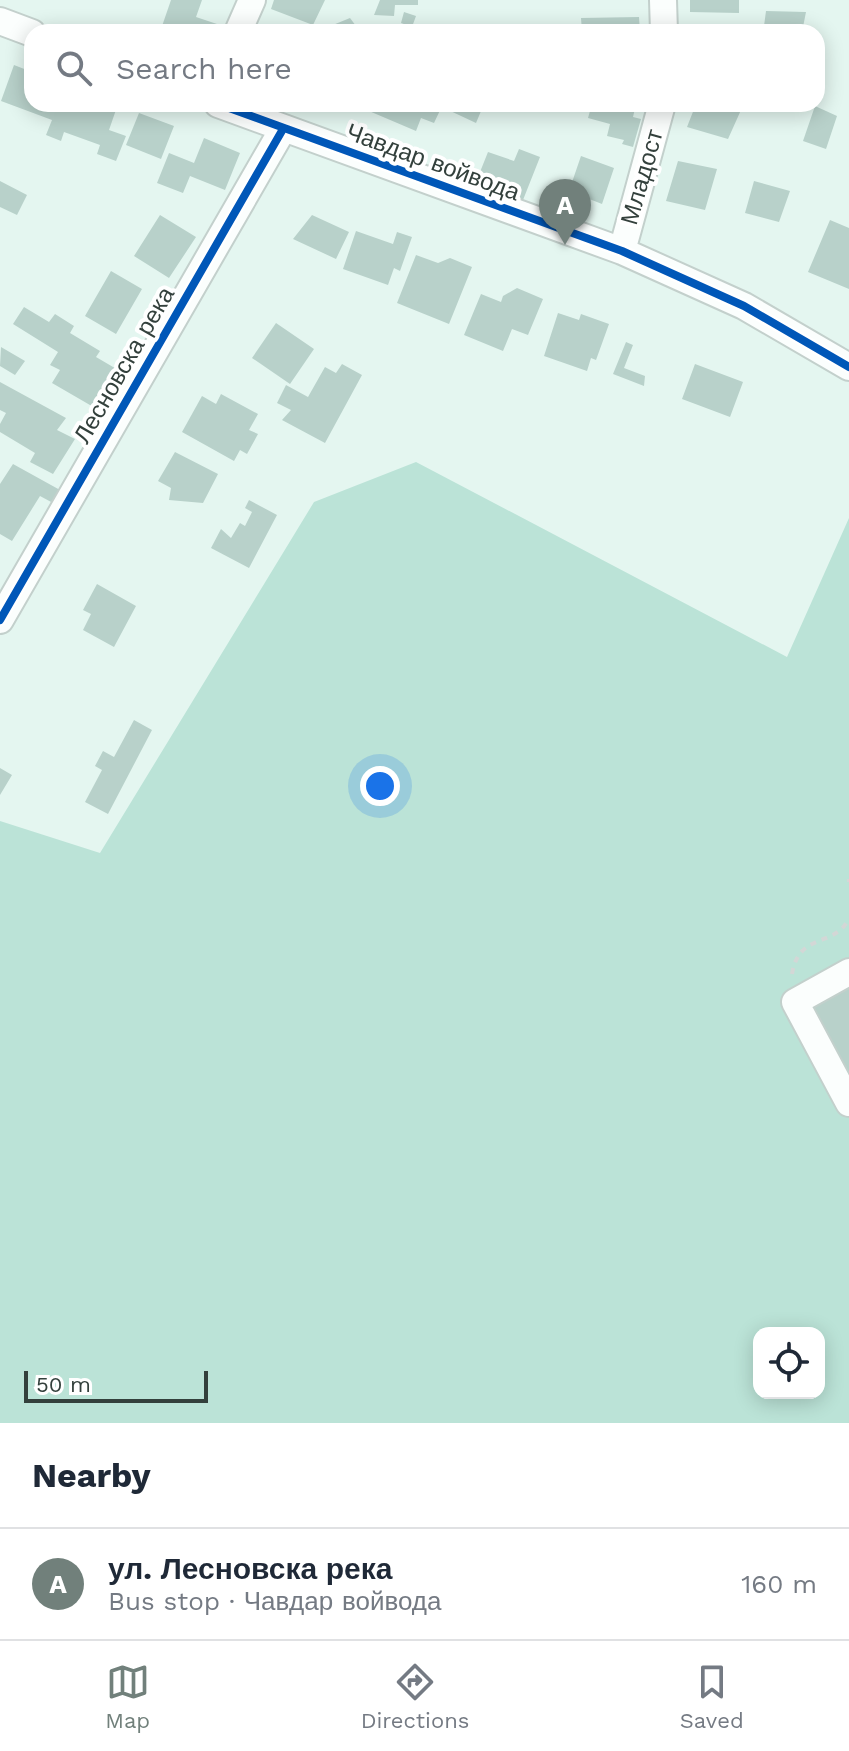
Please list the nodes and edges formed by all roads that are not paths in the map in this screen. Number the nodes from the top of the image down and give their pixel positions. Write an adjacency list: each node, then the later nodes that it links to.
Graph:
1 (252, 0): 4 (street)
2 (663, 0): 5 (street)
3 (0, 21): 6 (street)
4 (242, 24)
5 (664, 24)
6 (24, 30)
7 (239, 112): 9 (street, Чавдар войвода)
8 (660, 112): 10 (street, Младост)
9 (283, 129): 10 (street, Чавдар войвода); 12 (street, Лесновска река)
10 (622, 251): 11 (street, Чавдар войвода)
11 (849, 365)
12 (0, 620)
13 (849, 972): 14 (street)
14 (849, 1103)

